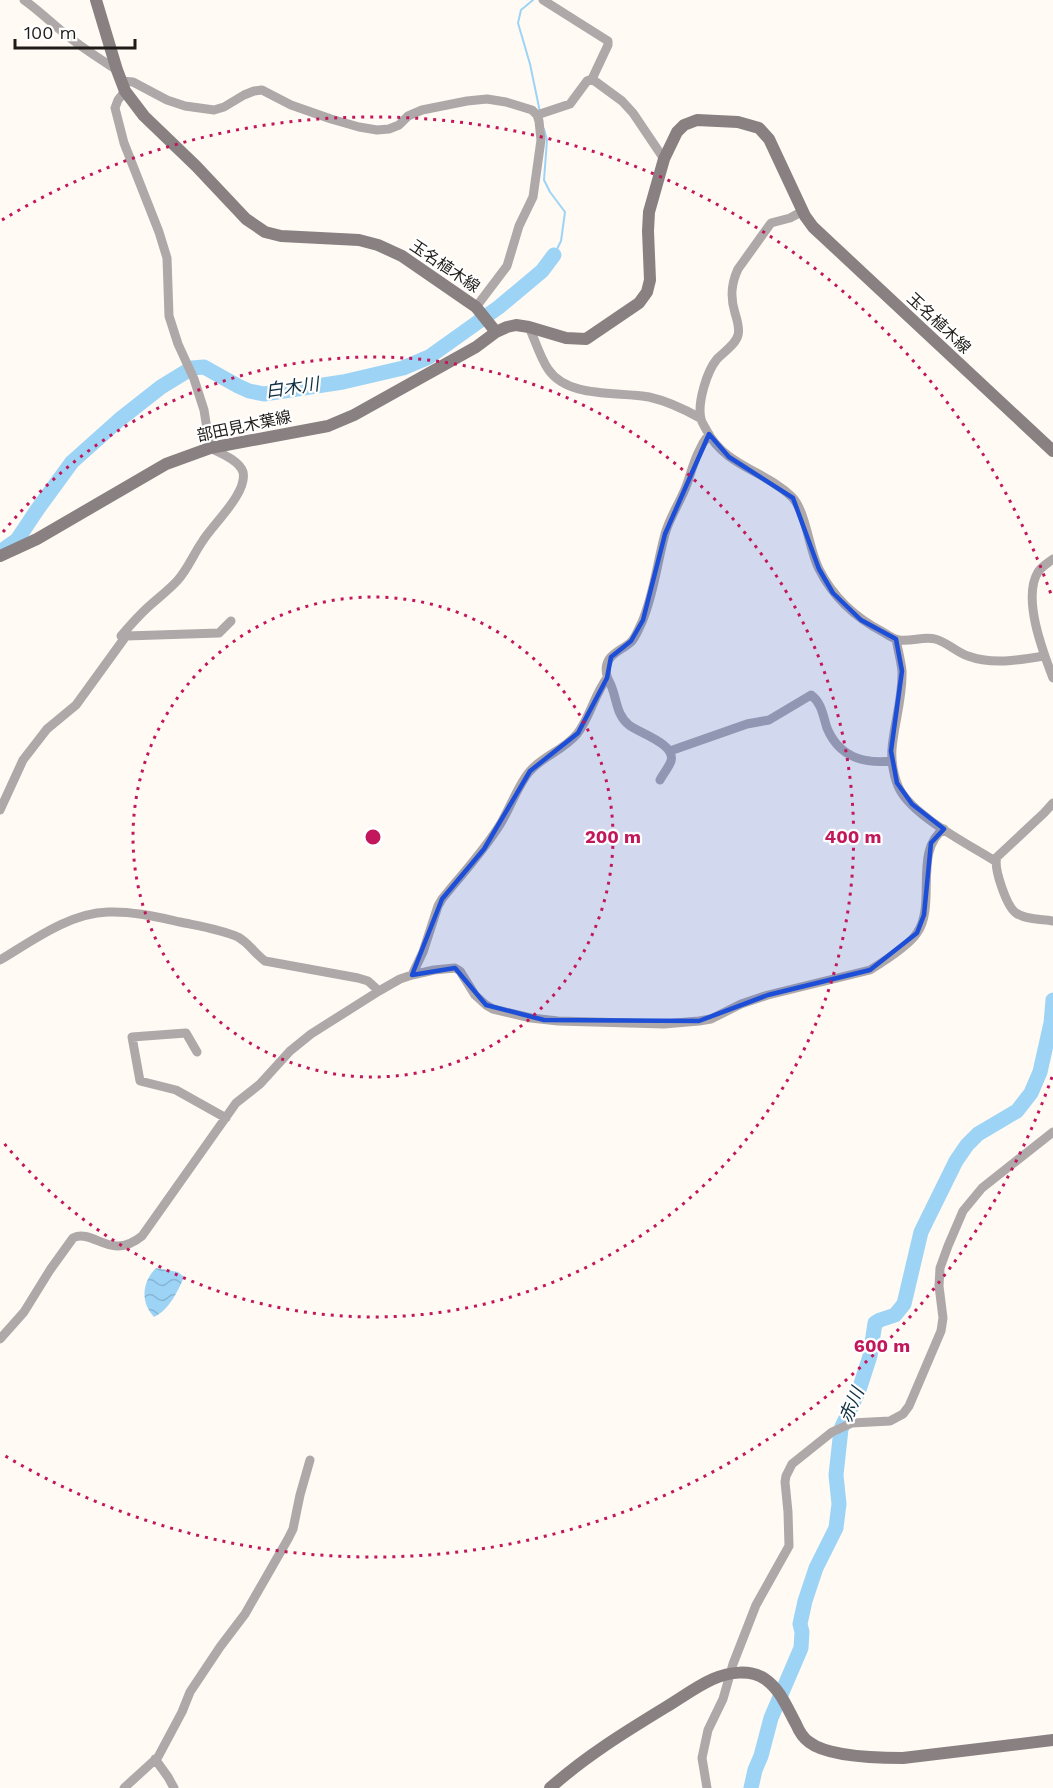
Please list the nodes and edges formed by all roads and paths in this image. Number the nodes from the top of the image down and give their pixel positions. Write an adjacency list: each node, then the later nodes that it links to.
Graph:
1 (24, 0): 5 (street)
2 (96, 0): 5 (main road, 玉名植木線)
3 (543, 0): 4 (street)
4 (592, 79): 6 (street); 7 (street)
5 (121, 80): 6 (street); 9 (main road, 玉名植木線); 14 (street)
6 (541, 114): 9 (street)
7 (664, 159): 8 (main road, 玉名植木線); 10 (main road, 玉名植木線)
8 (803, 211): 12 (street); 15 (main road, 玉名植木線)
9 (478, 309): 11 (main road, 玉名植木線)
10 (529, 327): 11 (main road, 玉名植木線); 12 (street)
11 (496, 332): 14 (main road, 部田見木葉線)
12 (700, 418): 13 (street)
13 (709, 434): 20 (street); 22 (street)
14 (210, 448): 16 (main road, 部田見木葉線); 19 (street)
15 (1053, 451)
16 (0, 555)
17 (1053, 559): 21 (street)
18 (231, 621): 19 (street)
19 (126, 636): 28 (street)
20 (896, 639): 21 (street); 25 (street)
21 (1044, 656): 23 (street)
22 (607, 678): 24 (street); 33 (street)
23 (1053, 678)
24 (670, 751): 25 (street); 26 (street)
25 (892, 761): 29 (street)
26 (660, 780)
27 (1053, 803): 30 (street)
28 (0, 810)
29 (944, 829): 30 (street); 33 (street)
30 (995, 861): 31 (street)
31 (1053, 921)
32 (0, 960): 34 (street)
33 (412, 975): 34 (street)
34 (379, 991): 36 (street)
35 (196, 1052): 36 (street)
36 (226, 1118): 38 (street)
37 (1053, 1132): 40 (street)
38 (0, 1339)
39 (310, 1460): 42 (street)
40 (730, 1674): 41 (main road); 45 (main road); 46 (street)
41 (1053, 1740)
42 (155, 1760): 43 (street); 44 (street)
43 (124, 1788)
44 (174, 1788)
45 (550, 1788)
46 (707, 1788)

